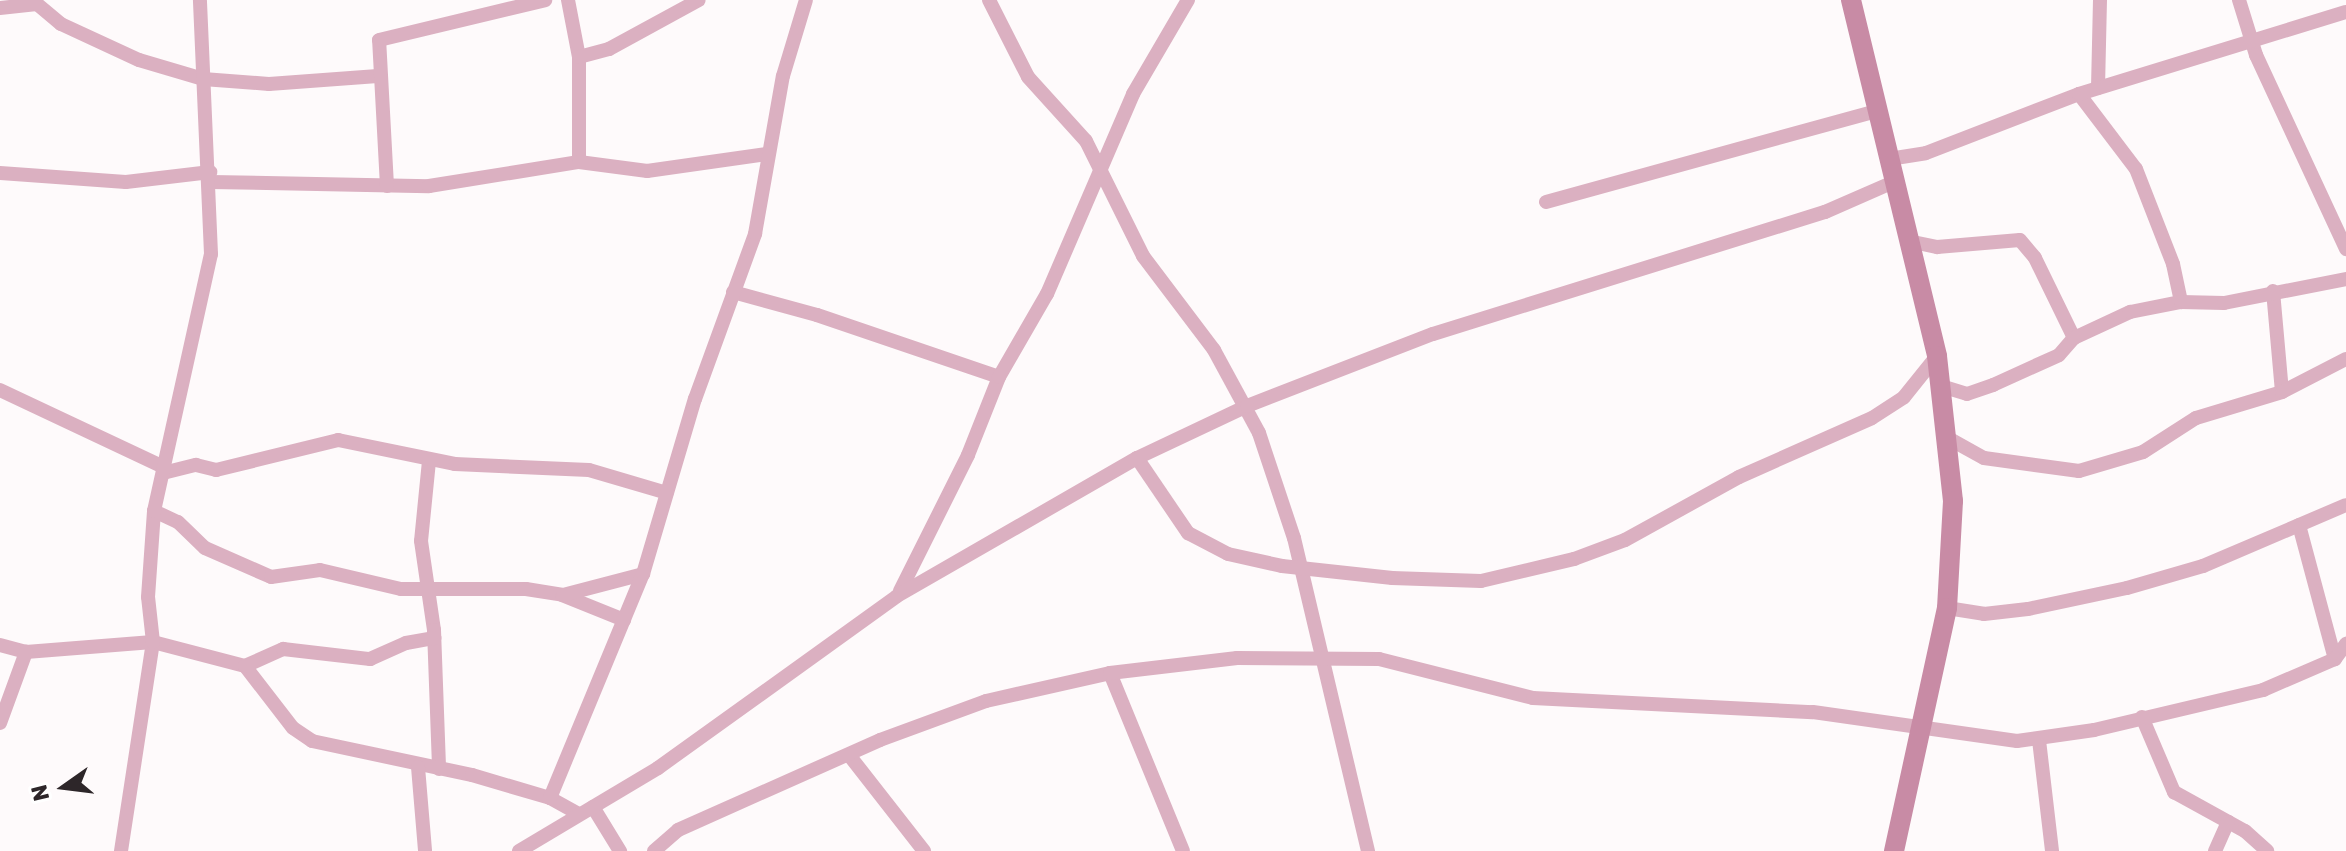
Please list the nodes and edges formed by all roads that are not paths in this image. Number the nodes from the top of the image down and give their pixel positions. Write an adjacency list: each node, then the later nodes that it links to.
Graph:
1 (200, 0): 16 (street)
2 (545, 0): 15 (street)
3 (568, 0): 14 (street)
4 (699, 0): 14 (street)
5 (806, 0): 20 (street)
6 (989, 0): 23 (street)
7 (1188, 0): 23 (street)
8 (1851, 0): 19 (main road)
9 (2100, 0): 17 (street)
10 (2239, 0): 13 (street)
11 (0, 8): 16 (street)
12 (2346, 12): 13 (street)
13 (2250, 40): 17 (street); 29 (street)
14 (579, 57): 22 (street)
15 (378, 76): 16 (street); 27 (street)
16 (203, 79): 25 (street)
17 (2098, 88): 18 (street)
18 (2079, 94): 21 (street); 35 (street)
19 (1876, 111): 21 (main road); 28 (street)
20 (766, 154): 22 (street); 34 (street)
21 (1889, 159): 26 (main road)
22 (579, 162): 27 (street)
23 (1101, 167): 39 (street); 43 (street)
24 (0, 173): 25 (street)
25 (211, 177): 27 (street); 47 (street)
26 (1896, 181): 30 (main road); 43 (street)
27 (387, 186)
28 (1546, 202)
29 (2339, 218): 31 (street)
30 (1913, 242): 36 (street); 37 (main road)
31 (2346, 249)
32 (2346, 279): 33 (street)
33 (2273, 291): 35 (street); 42 (street)
34 (733, 292): 39 (street); 48 (street)
35 (2181, 302): 36 (street)
36 (2074, 338): 40 (street)
37 (1937, 356): 40 (main road); 52 (street)
38 (2346, 359): 42 (street)
39 (999, 377): 56 (street)
40 (1941, 386): 44 (main road)
41 (0, 390): 47 (street)
42 (2282, 392): 44 (street)
43 (1247, 406): 45 (street); 52 (street)
44 (1946, 437): 57 (main road)
45 (1137, 458): 52 (street); 56 (street)
46 (429, 461): 47 (street); 48 (street); 54 (street)
47 (163, 470): 50 (street)
48 (667, 493): 53 (street)
49 (2346, 505): 51 (street)
50 (154, 511): 54 (street); 60 (street)
51 (2299, 525): 57 (street); 63 (street)
52 (1301, 568): 64 (street)
53 (643, 574): 55 (street); 58 (street)
54 (428, 589): 55 (street); 59 (street)
55 (562, 595): 58 (street)
56 (897, 596): 75 (street)
57 (1947, 608): 69 (main road)
58 (624, 620): 74 (street)
59 (435, 638): 65 (street); 73 (street)
60 (153, 642): 62 (street); 65 (street); 79 (street)
61 (0, 645): 62 (street)
62 (26, 652): 68 (street)
63 (2342, 652): 67 (street)
64 (1321, 659): 66 (street); 69 (street); 86 (street)
65 (245, 666): 72 (street)
66 (1110, 673): 71 (street); 85 (street)
67 (2142, 717): 70 (street); 77 (street)
68 (0, 723)
69 (1921, 728): 70 (street); 87 (main road)
70 (2039, 740): 88 (street)
71 (849, 755): 78 (street); 84 (street)
72 (418, 767): 73 (street); 80 (street)
73 (439, 769): 74 (street)
74 (550, 798): 76 (street)
75 (593, 807): 76 (street); 82 (street)
76 (579, 814): 81 (street)
77 (2228, 822): 89 (street); 90 (street)
78 (670, 844): 83 (street)
79 (121, 851)
80 (425, 851)
81 (519, 851)
82 (620, 851)
83 (654, 851)
84 (924, 851)
85 (1183, 851)
86 (1368, 851)
87 (1894, 851)
88 (2052, 851)
89 (2215, 851)
90 (2267, 851)

